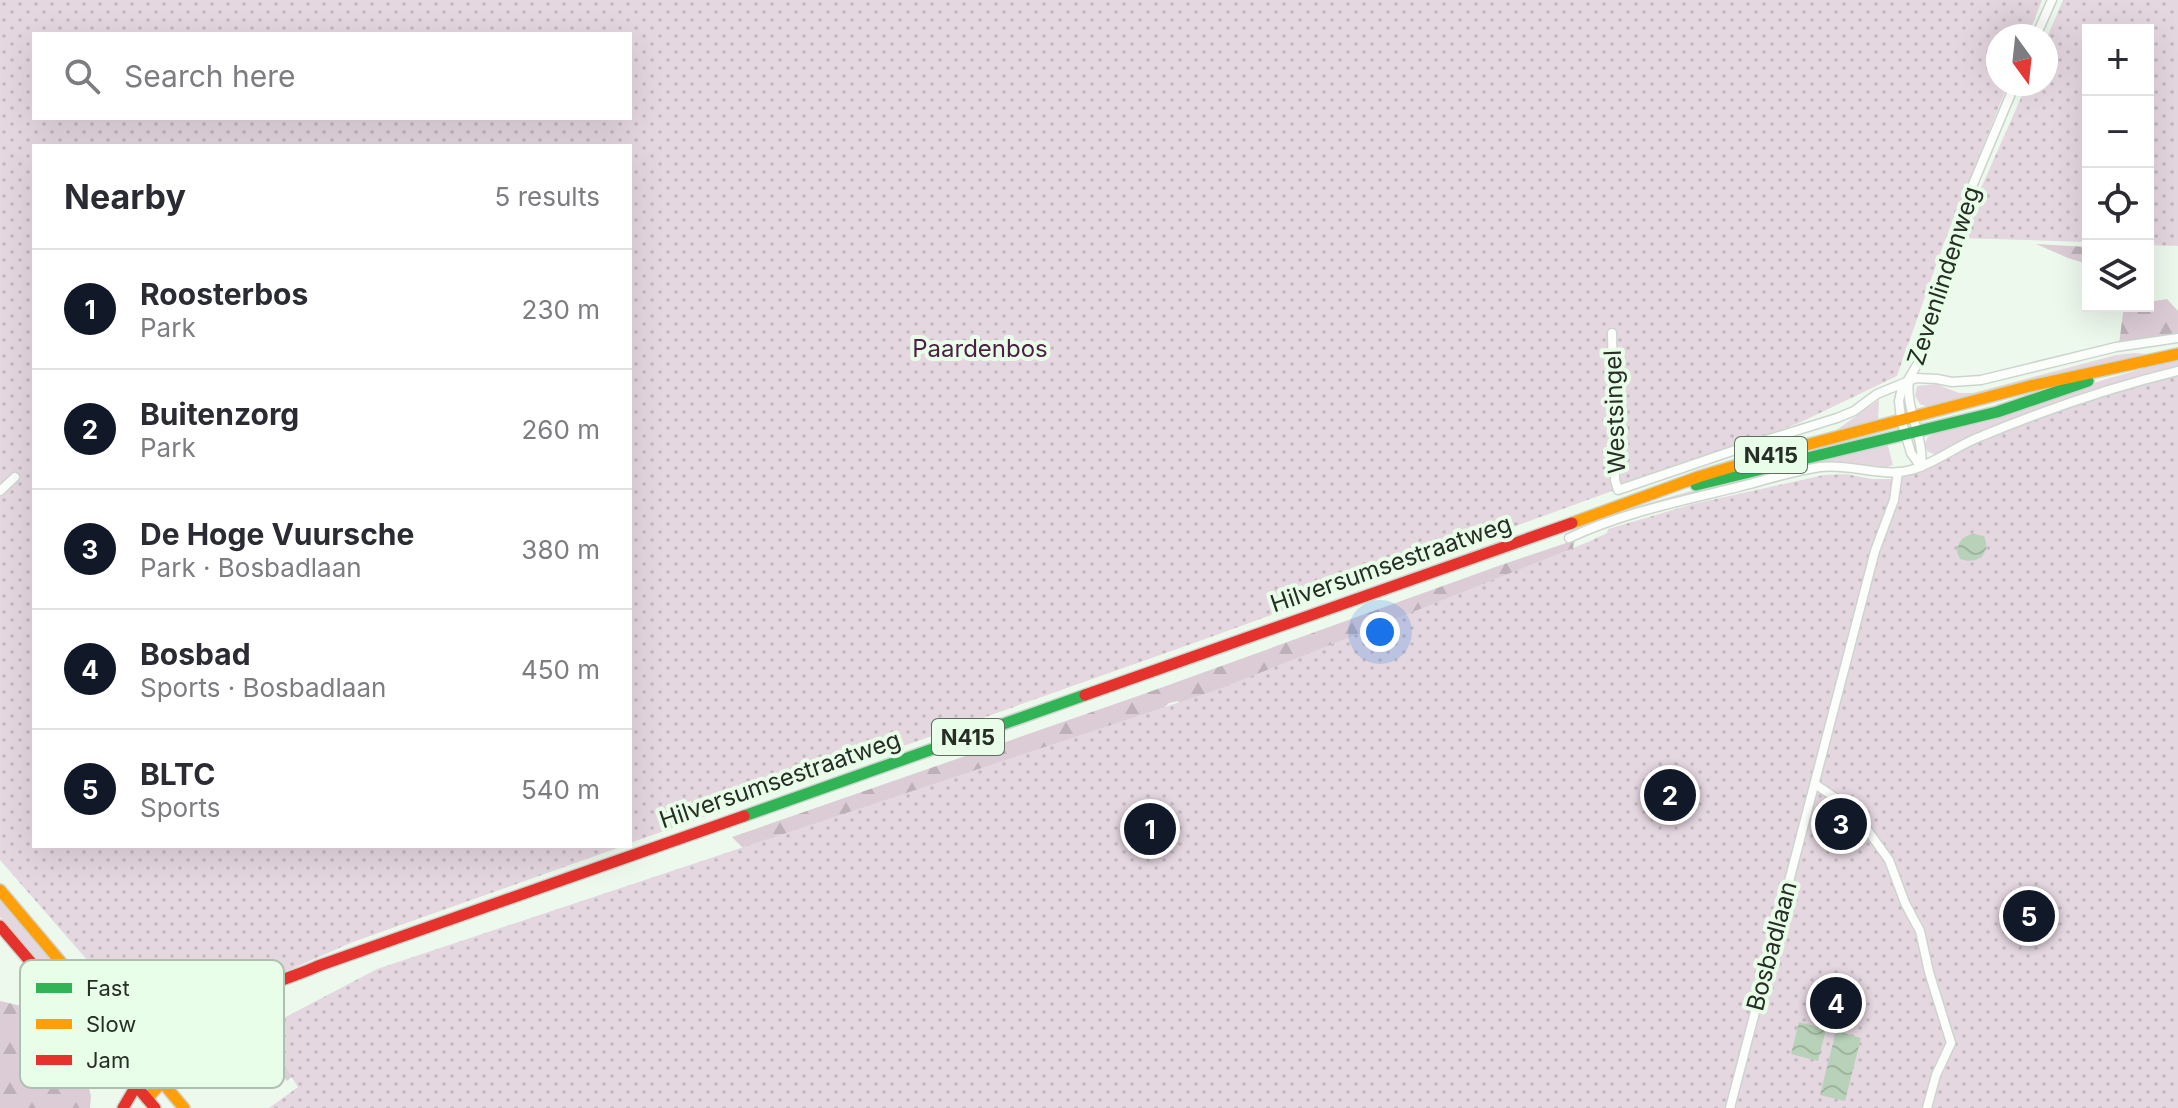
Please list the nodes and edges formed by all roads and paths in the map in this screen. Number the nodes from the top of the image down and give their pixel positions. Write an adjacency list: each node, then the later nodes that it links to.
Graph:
1 (2052, 0): 2 (street)
2 (2041, 24)
3 (2010, 96): 9 (street, Zevenlindenweg)
4 (1612, 333): 9 (street, Westsingel)
5 (2178, 338): 9 (street)
6 (2178, 354): 7 (main road, Hilversumsestraatweg / N415)
7 (2129, 366): 10 (main road, Hilversumsestraatweg / N415); 12 (main road, Hilversumsestraatweg / N415)
8 (2178, 371): 14 (street)
9 (1909, 380): 10 (street, Zevenlindenweg); 11 (street, Zevenlindenweg)
10 (1914, 416): 11 (main road, Hilversumsestraatweg / N415); 12 (street, Zevenlindenweg)
11 (1901, 419): 13 (street, Zevenlindenweg); 18 (main road, Hilversumsestraatweg / N415)
12 (1918, 431): 13 (main road, Hilversumsestraatweg / N415); 14 (street)
13 (1905, 434): 14 (street); 18 (main road, Hilversumsestraatweg / N415)
14 (1921, 467): 15 (street)
15 (1898, 472): 19 (street); 20 (street, Bosbadlaan)
16 (15, 477): 17 (street)
17 (0, 491)
18 (1630, 503): 25 (main road, Hilversumsestraatweg / N415)
19 (1569, 538)
20 (1815, 784): 32 (street, Bosbadlaan); 33 (street)
21 (0, 890): 24 (main road)
22 (0, 926): 23 (main road)
23 (29, 960)
24 (59, 960)
25 (284, 982)
26 (135, 1088): 30 (main road)
27 (137, 1088): 29 (main road)
28 (168, 1088): 31 (main road)
29 (148, 1105)
30 (123, 1108)
31 (184, 1108)
32 (1730, 1108)
33 (1927, 1108)

